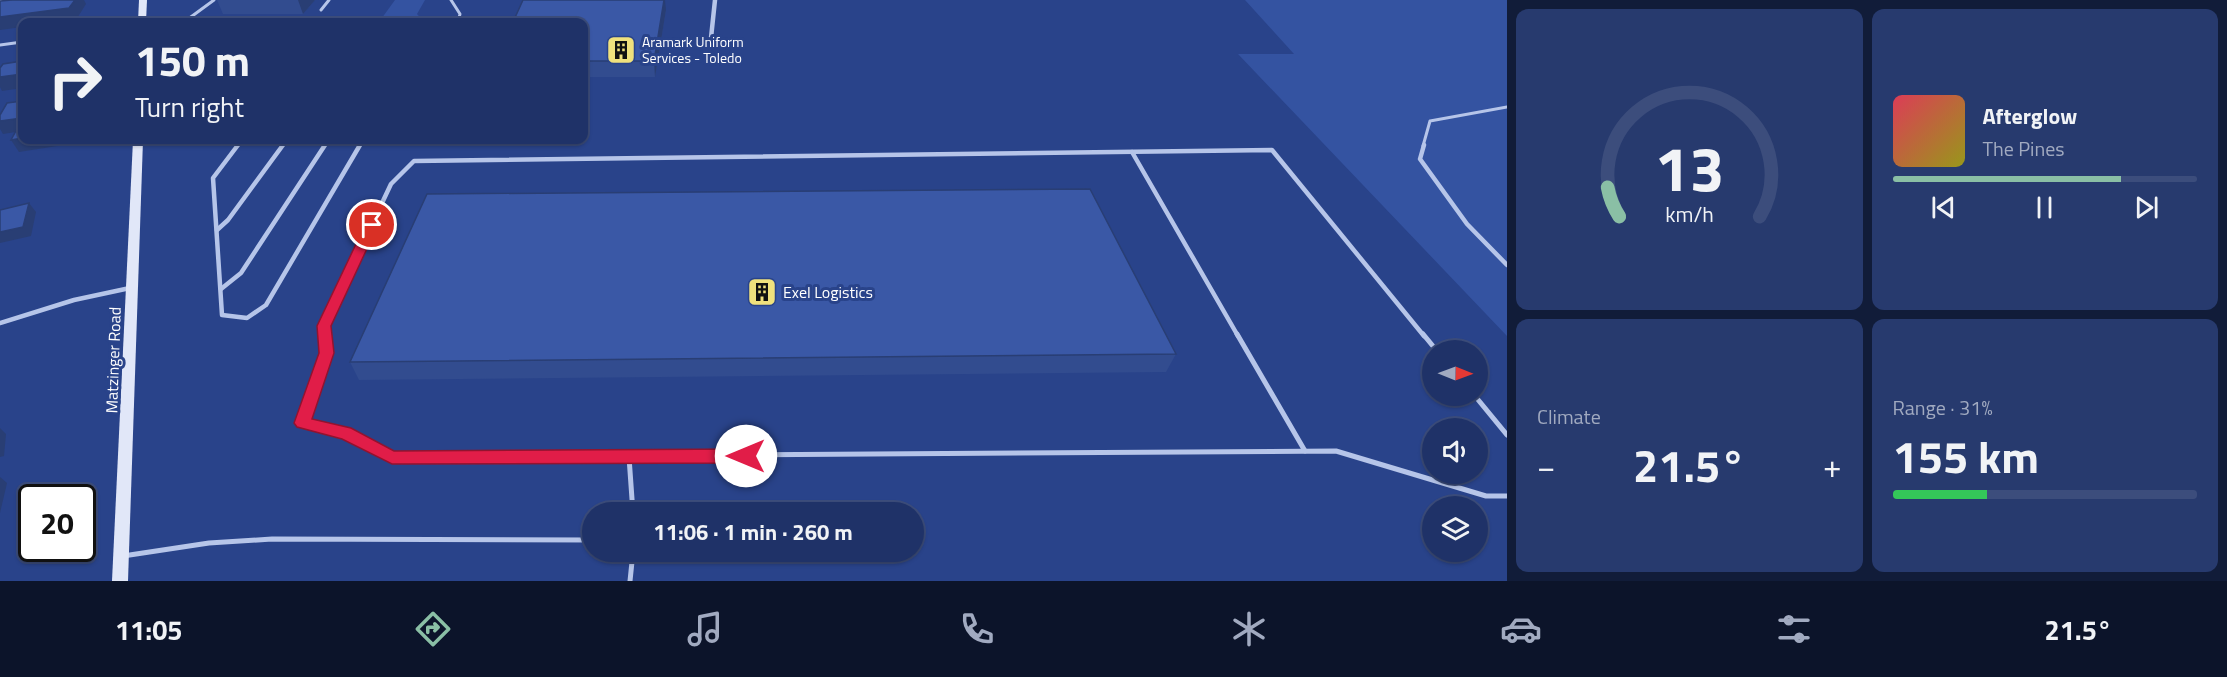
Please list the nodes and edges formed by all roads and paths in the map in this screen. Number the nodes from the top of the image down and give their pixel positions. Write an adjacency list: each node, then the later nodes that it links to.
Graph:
1 (10, 0): 7 (lane)
2 (143, 0): 9 (street)
3 (214, 0): 10 (lane)
4 (329, 0): 8 (lane)
5 (452, 0): 11 (lane)
6 (715, 0): 12 (street)
7 (0, 1)
8 (321, 10)
9 (142, 18)
10 (189, 18)
11 (459, 18)
12 (711, 38)
13 (18, 43): 14 (lane)
14 (0, 45)
15 (1507, 107): 23 (lane)
16 (138, 144): 24 (street, Matzinger Road)
17 (239, 144): 22 (lane)
18 (284, 144): 22 (lane)
19 (325, 144): 25 (lane)
20 (361, 144): 25 (lane)
21 (1132, 152): 27 (lane); 30 (lane); 31 (lane)
22 (217, 230): 25 (lane)
23 (1507, 265)
24 (132, 288): 26 (lane); 35 (street, Matzinger Road)
25 (220, 289)
26 (0, 323)
27 (1428, 340)
28 (1483, 406): 29 (lane)
29 (1507, 435)
30 (1305, 452): 31 (lane); 32 (lane)
31 (629, 457): 33 (lane)
32 (1507, 496)
33 (632, 502)
34 (582, 540): 35 (lane)
35 (121, 557): 37 (street, Matzinger Road)
36 (632, 562): 38 (lane)
37 (120, 581)
38 (630, 581)

